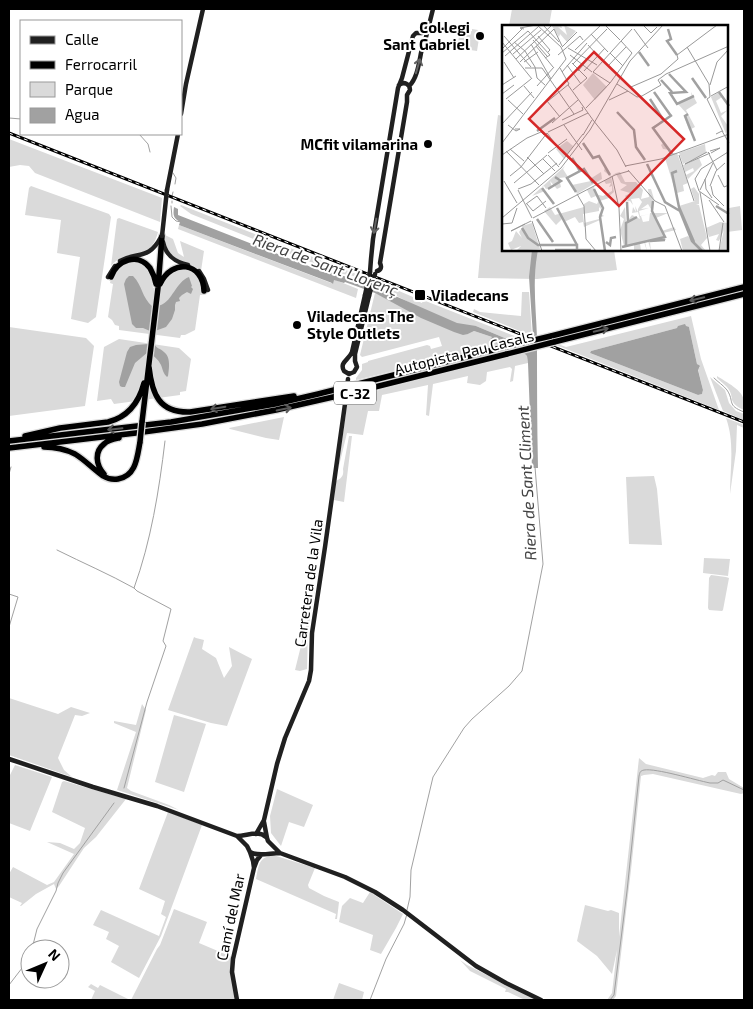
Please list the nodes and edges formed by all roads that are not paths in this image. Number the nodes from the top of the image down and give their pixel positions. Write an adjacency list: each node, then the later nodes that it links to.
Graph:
1 (203, 9): 11 (main road)
2 (433, 9): 3 (main road)
3 (428, 27): 4 (main road); 5 (main road)
4 (422, 32): 5 (main road); 6 (main road)
5 (426, 38): 7 (main road)
6 (412, 39): 7 (main road); 9 (main road)
7 (420, 45): 8 (main road, one-way to 7)
8 (409, 86): 9 (main road); 10 (main road)
9 (398, 89): 10 (main road); 13 (main road)
10 (407, 95): 14 (main road)
11 (182, 110)
12 (178, 135): 17 (main road, bridge)
13 (388, 154): 14 (main road); 15 (main road)
14 (398, 155): 16 (main road)
15 (382, 189): 16 (main road); 19 (main road, one-way to 19)
16 (392, 191): 18 (main road)
17 (162, 236): 20 (main road); 22 (highway); 23 (main road)
18 (380, 263): 19 (main road); 19 (main road)
19 (373, 269): 25 (main road, bridge)
20 (109, 277): 22 (highway)
21 (744, 287): 26 (highway, Autopista Pau Casals / C-32, one-way to 26)
22 (158, 288): 23 (highway); 30 (highway)
23 (206, 291)
24 (744, 294): 26 (highway, Autopista Pau Casals / C-32, one-way to 24)
25 (367, 296): 28 (main road); 29 (main road)
26 (553, 339): 27 (highway, Autopista Pau Casals / C-32, bridge)
27 (506, 350): 32 (highway, Autopista Pau Casals / C-32); 33 (highway, Autopista Pau Casals / C-32, one-way to 27)
28 (348, 359): 29 (main road); 31 (main road)
29 (355, 361): 31 (main road)
30 (150, 367): 32 (highway, one-way to 30); 34 (highway); 37 (highway, bridge)
31 (349, 376): 39 (main road, Carretera de la Vila, bridge)
32 (318, 394): 34 (highway, Autopista Pau Casals / C-32, one-way to 34)
33 (136, 433): 35 (highway, Autopista Pau Casals / C-32); 37 (highway)
34 (9, 441)
35 (35, 446): 36 (highway, Autopista Pau Casals / C-32); 37 (highway)
36 (9, 448)
37 (117, 479)
38 (9, 759): 41 (main road)
39 (264, 820): 40 (main road); 42 (main road)
40 (254, 834): 41 (main road); 42 (main road); 43 (main road)
41 (237, 836): 43 (main road)
42 (268, 840): 45 (main road); 46 (main road)
43 (247, 846): 44 (main road)
44 (250, 852): 46 (main road); 47 (main road, Camí del Mar)
45 (280, 853): 46 (main road); 49 (main road)
46 (262, 854): 47 (main road, Camí del Mar)
47 (254, 868): 48 (main road, Camí del Mar)
48 (237, 1000)
49 (541, 1000)

